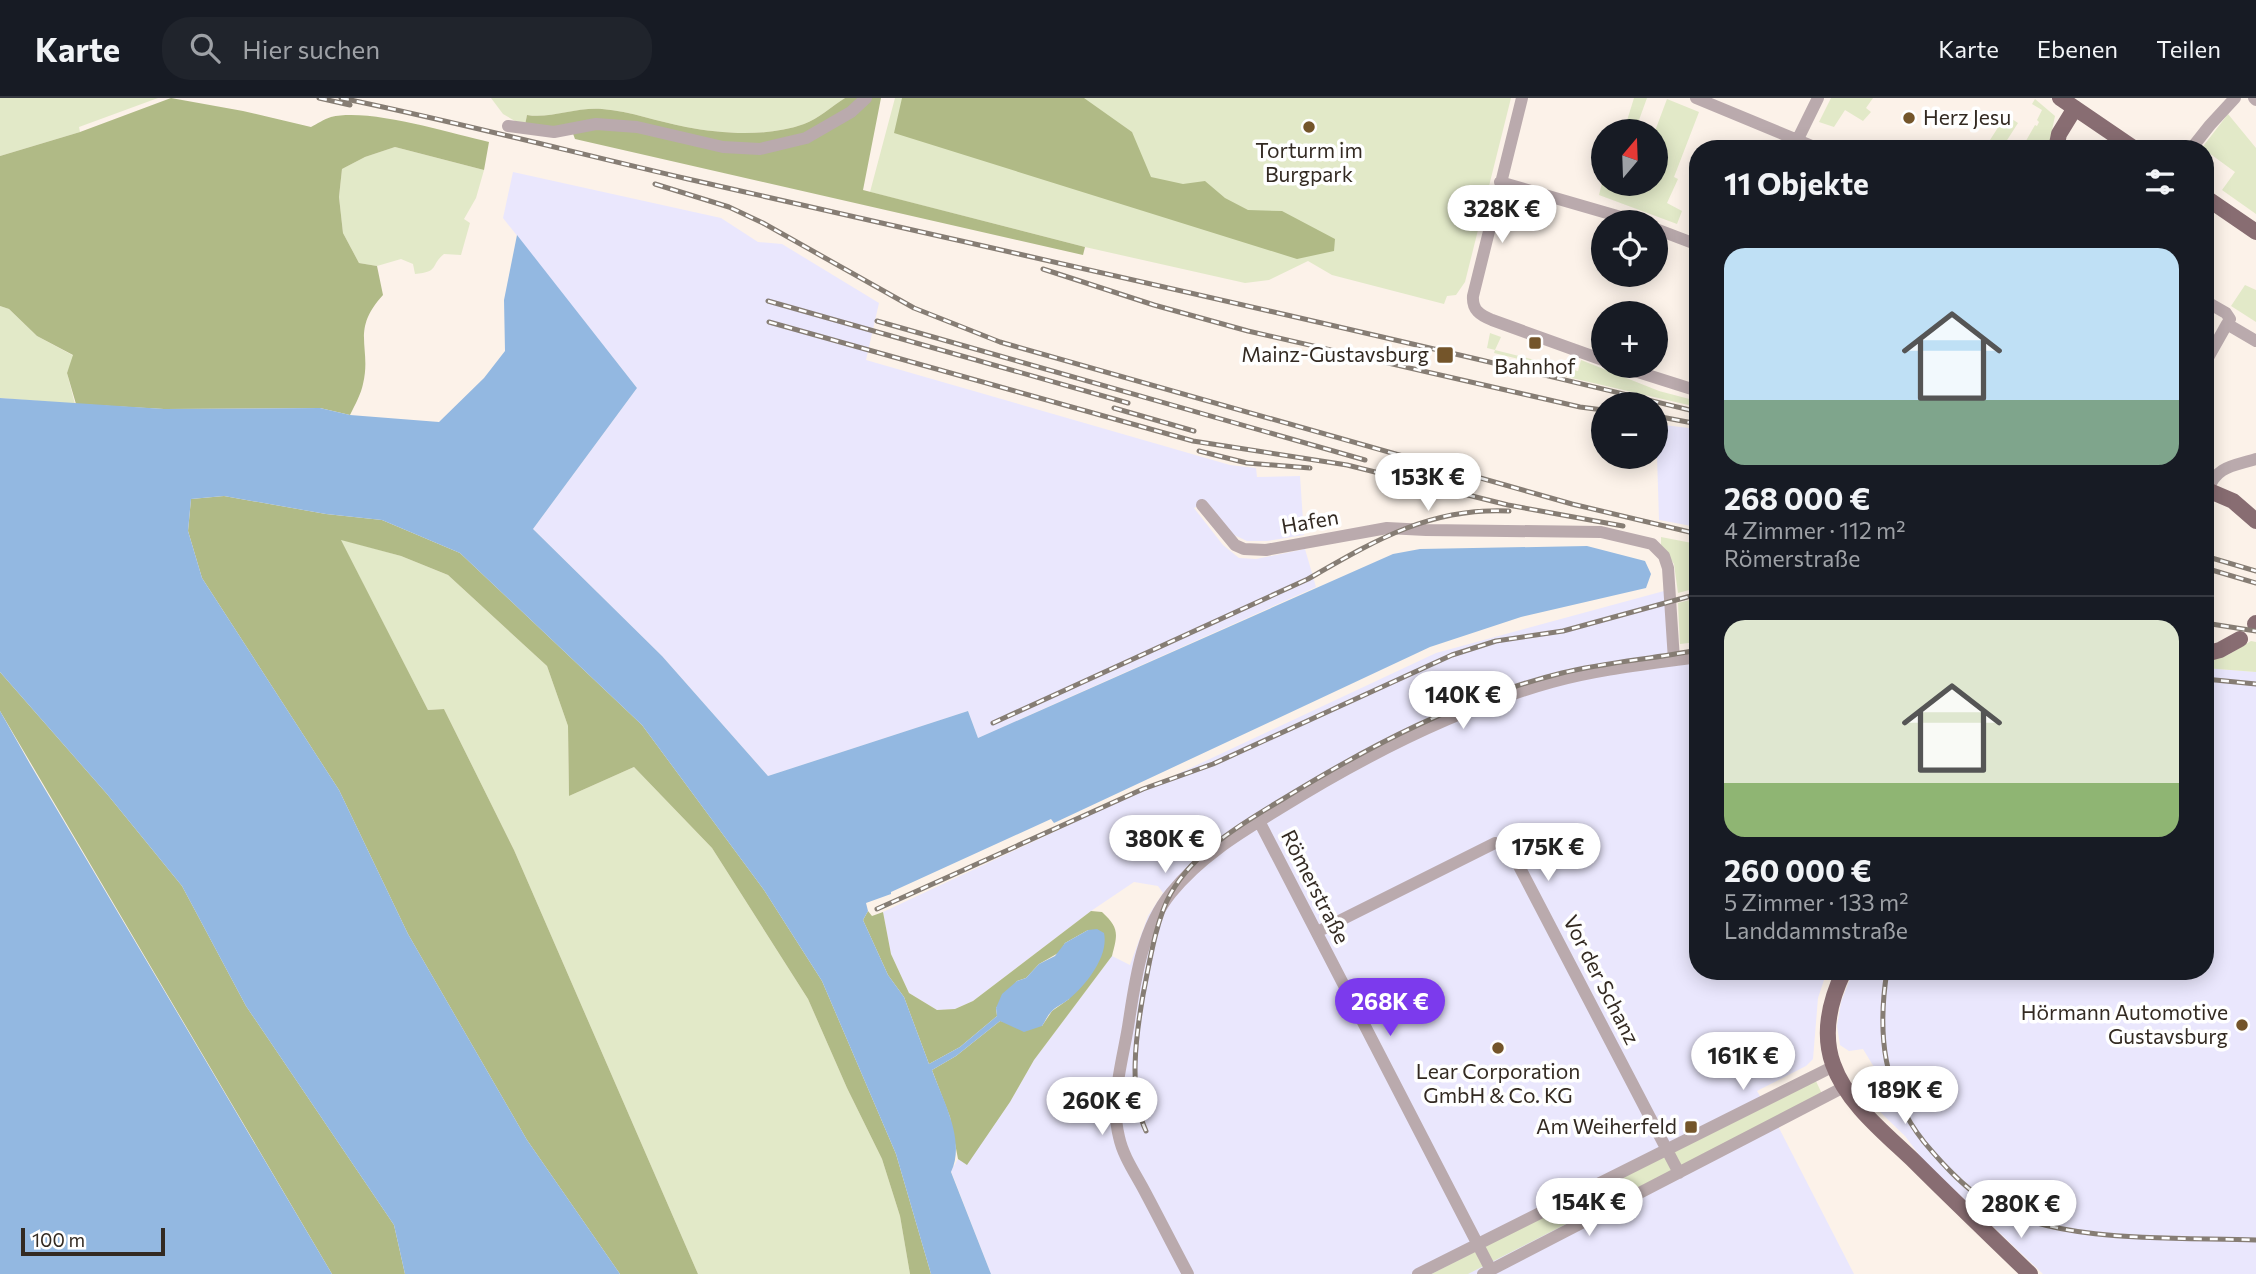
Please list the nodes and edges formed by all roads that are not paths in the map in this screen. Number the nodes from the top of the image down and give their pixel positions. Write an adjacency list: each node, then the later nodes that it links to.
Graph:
1 (866, 98): 8 (street)
2 (1522, 98): 14 (street)
3 (1696, 98): 9 (street)
4 (1818, 98): 10 (street)
5 (2060, 98): 7 (main road)
6 (2235, 98): 13 (street)
7 (2078, 103): 11 (main road); 12 (main road)
8 (508, 126)
9 (1786, 140)
10 (1797, 140)
11 (2058, 140)
12 (2124, 140)
13 (2198, 140)
14 (1500, 182): 16 (street); 24 (street)
15 (2214, 203): 17 (main road)
16 (1597, 210)
17 (2256, 232)
18 (1668, 234): 19 (street)
19 (1689, 242)
20 (2214, 306): 21 (street)
21 (2228, 324): 22 (street); 23 (street)
22 (2256, 341)
23 (2214, 348)
24 (1591, 356)
25 (1657, 378): 26 (street)
26 (1689, 388)
27 (2256, 459): 28 (street)
28 (2214, 481)
29 (2214, 493): 31 (main road)
30 (1202, 505): 35 (street, Hafen)
31 (2256, 521)
32 (2240, 639): 33 (main road)
33 (2214, 652)
34 (1689, 658): 35 (street)
35 (1674, 660): 36 (street)
36 (1259, 821): 37 (street, Römerstraße); 45 (street)
37 (1317, 932): 41 (street, Vor der Schanz); 43 (street, Römerstraße)
38 (1840, 980): 39 (main road)
39 (1834, 1066): 40 (main road); 41 (street)
40 (1843, 1087): 42 (street); 47 (main road)
41 (1666, 1149): 42 (street, Vor der Schanz); 43 (street)
42 (1679, 1173): 44 (street)
43 (1478, 1244): 44 (street, Römerstraße); 46 (street)
44 (1487, 1272)
45 (1188, 1274)
46 (1418, 1274)
47 (2030, 1274)

